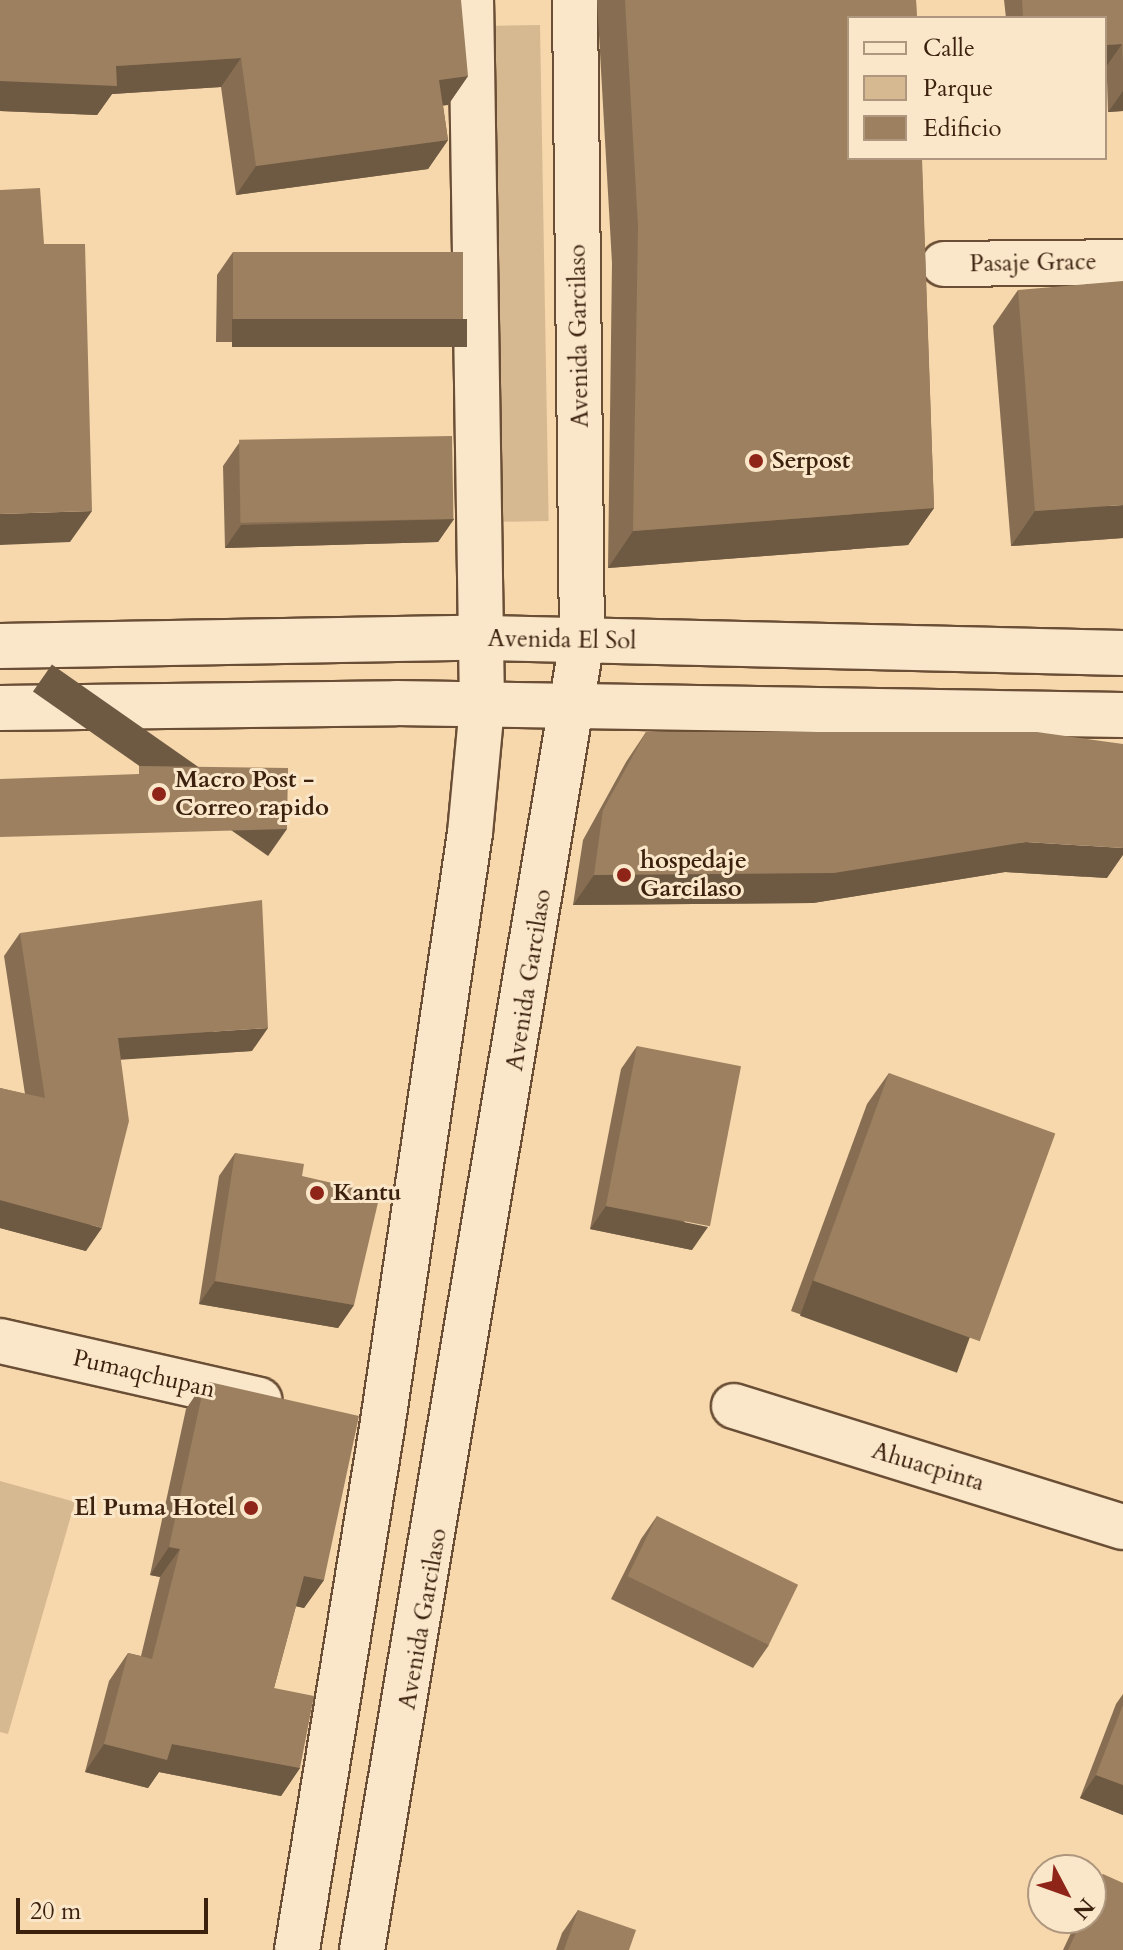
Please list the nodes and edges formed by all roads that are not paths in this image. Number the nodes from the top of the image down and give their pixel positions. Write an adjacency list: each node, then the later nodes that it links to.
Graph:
1 (471, 0): 5 (street)
2 (575, 0): 6 (street, Avenida Garcilaso)
3 (1123, 262): 4 (street, Pasaje Grace)
4 (944, 264)
5 (482, 638): 6 (street, Avenida El Sol); 7 (street, Avenida El Sol); 9 (street)
6 (582, 641): 8 (street, Avenida El Sol); 10 (street, Avenida Garcilaso)
7 (0, 646)
8 (1123, 653)
9 (482, 705): 10 (street); 11 (street); 15 (street)
10 (573, 707): 12 (street); 18 (street, Avenida Garcilaso)
11 (0, 708)
12 (1123, 715)
13 (0, 1341): 15 (street, Pumaqchupan)
14 (734, 1406): 16 (street, Ahuacpinta)
15 (382, 1428): 17 (street)
16 (1123, 1527)
17 (297, 1950)
18 (362, 1950)

